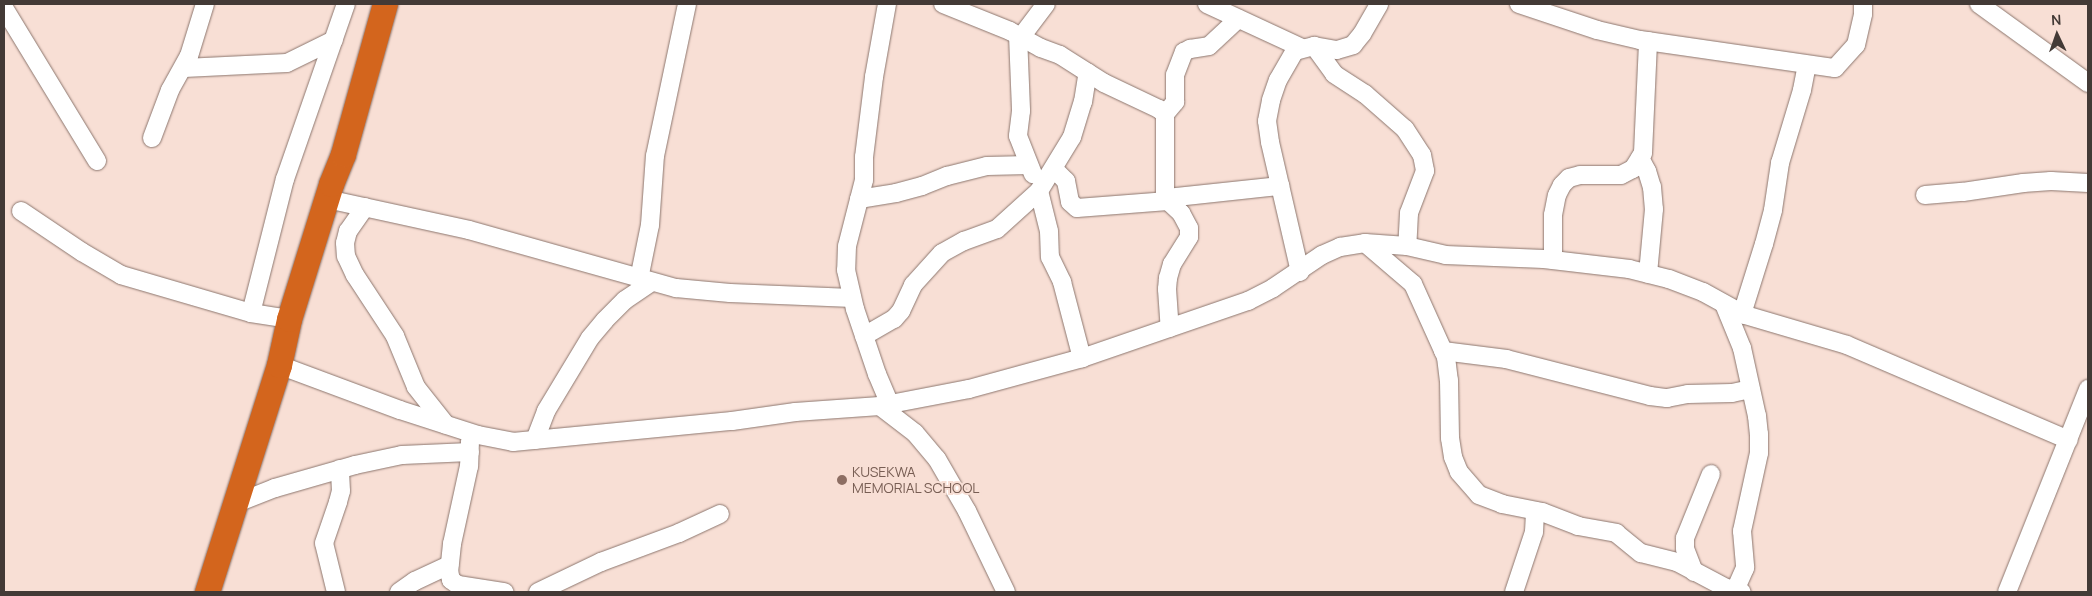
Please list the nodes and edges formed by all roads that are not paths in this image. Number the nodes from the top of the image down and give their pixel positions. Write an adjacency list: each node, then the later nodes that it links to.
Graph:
1 (205, 4): 20 (street)
2 (346, 4): 16 (street)
3 (385, 4): 34 (highway)
4 (687, 4): 43 (street)
5 (887, 4): 33 (street)
6 (943, 4): 15 (street)
7 (1046, 4): 15 (street)
8 (1207, 4): 14 (street)
9 (1379, 4): 18 (street)
10 (1519, 4): 17 (street)
11 (1863, 4): 19 (street)
12 (1979, 4): 22 (street)
13 (4, 8): 26 (street)
14 (1238, 19): 18 (street); 23 (street)
15 (1020, 36): 21 (street); 27 (street)
16 (334, 40): 20 (street); 46 (street)
17 (1648, 41): 19 (street); 25 (street)
18 (1308, 47): 30 (street); 39 (street)
19 (1807, 65): 47 (street)
20 (184, 68): 24 (street)
21 (1088, 72): 23 (street); 28 (street)
22 (2088, 83)
23 (1165, 114): 35 (street)
24 (152, 138)
25 (1640, 158): 40 (street); 42 (street)
26 (97, 161)
27 (1029, 165): 31 (street); 33 (street)
28 (1054, 169): 31 (street); 35 (street)
29 (2088, 183): 32 (street)
30 (1280, 186): 35 (street); 41 (street)
31 (1040, 189): 50 (street); 52 (street)
32 (1925, 195)
33 (859, 198): 44 (street)
34 (327, 199): 36 (street); 48 (highway)
35 (1167, 200): 49 (street)
36 (365, 207): 43 (street); 57 (street)
37 (22, 211): 46 (street)
38 (1365, 243): 39 (street); 41 (street); 51 (street)
39 (1407, 246): 40 (street)
40 (1553, 260): 42 (street)
41 (1300, 272): 49 (street)
42 (1648, 274): 45 (street)
43 (646, 281): 44 (street); 59 (street)
44 (852, 298): 50 (street)
45 (1724, 304): 47 (street); 54 (street)
46 (251, 313): 48 (street)
47 (1742, 314): 60 (street)
48 (289, 319): 53 (highway)
49 (1170, 328): 52 (street)
50 (864, 336): 56 (street)
51 (1443, 351): 54 (street); 65 (street)
52 (1082, 358): 56 (street)
53 (278, 365): 57 (street); 64 (highway)
54 (1751, 389): 70 (street)
55 (2088, 389): 60 (street)
56 (885, 405): 59 (street); 76 (street)
57 (446, 425): 58 (street)
58 (471, 433): 59 (street); 61 (street)
59 (535, 440)
60 (2069, 440): 77 (street)
61 (470, 452): 62 (street); 67 (street)
62 (340, 469): 64 (street); 72 (street)
63 (1711, 474): 68 (street)
64 (236, 503): 71 (highway)
65 (1535, 511): 68 (street); 69 (street)
66 (720, 514): 75 (street)
67 (449, 565): 73 (street); 74 (street)
68 (1700, 580): 70 (street)
69 (1518, 590)
70 (1738, 591)
71 (207, 592)
72 (336, 592)
73 (399, 592)
74 (504, 592)
75 (538, 592)
76 (1006, 592)
77 (2006, 592)

